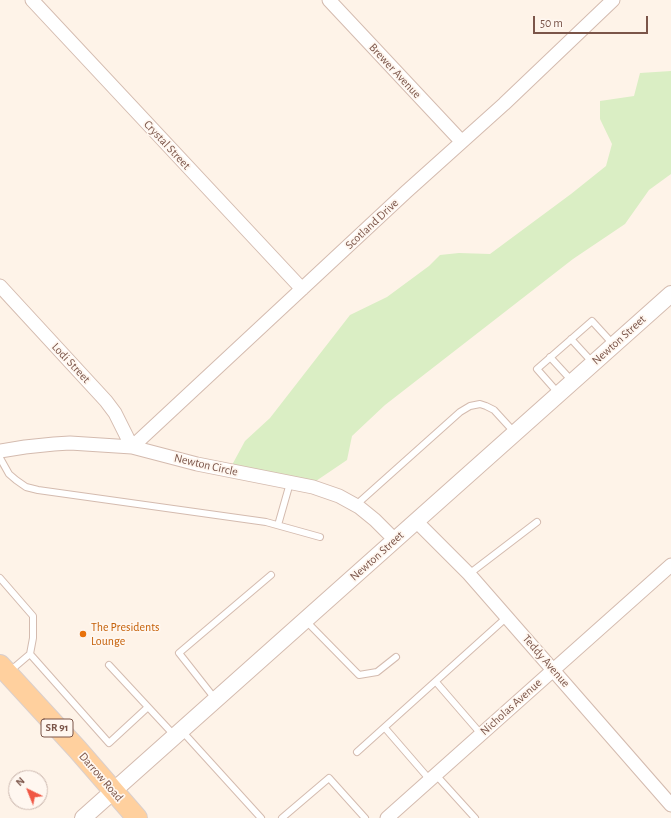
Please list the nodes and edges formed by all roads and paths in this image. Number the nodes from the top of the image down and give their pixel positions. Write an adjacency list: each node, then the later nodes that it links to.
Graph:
1 (32, 0): 6 (street, Crystal Street)
2 (329, 0): 4 (street, Brewer Avenue)
3 (613, 0): 4 (street, Scotland Drive)
4 (461, 141): 6 (street, Scotland Drive)
5 (0, 286): 15 (street, Lodi Street)
6 (302, 289): 15 (street, Scotland Drive)
7 (671, 294): 9 (street, Newton Street)
8 (572, 339): 9 (lane); 10 (lane); 11 (lane)
9 (614, 345): 11 (street, Newton Street)
10 (550, 357): 12 (lane); 13 (lane)
11 (593, 363): 12 (street, Newton Street)
12 (572, 382): 13 (street, Newton Street)
13 (559, 394): 14 (street, Newton Street)
14 (515, 433): 19 (lane); 20 (street, Newton Street)
15 (132, 447): 16 (street, Newton Circle); 18 (street, Newton Circle)
16 (0, 451)
17 (0, 458): 22 (lane)
18 (290, 483): 19 (street, Newton Circle); 22 (lane)
19 (356, 505): 24 (street, Newton Circle)
20 (416, 521): 24 (street, Newton Street); 26 (street, Teddy Avenue)
21 (537, 522): 26 (lane)
22 (278, 525): 23 (lane)
23 (320, 537)
24 (394, 540): 30 (street, Newton Street)
25 (671, 565): 35 (street, Nicholas Avenue)
26 (469, 574): 29 (street, Teddy Avenue)
27 (272, 575): 37 (lane)
28 (0, 578): 31 (lane)
29 (508, 617): 35 (street, Teddy Avenue); 36 (lane)
30 (305, 620): 32 (lane); 37 (street, Newton Street)
31 (30, 654): 34 (lane); 38 (lane)
32 (396, 657)
33 (109, 665): 38 (lane)
34 (4, 669): 44 (main road, Darrow Road / SR 91)
35 (554, 669): 41 (street, Nicholas Avenue); 45 (street, Teddy Avenue)
36 (436, 682): 39 (lane); 41 (lane)
37 (216, 700): 40 (street, Newton Street)
38 (148, 707): 40 (lane)
39 (385, 728): 42 (lane); 43 (lane)
40 (178, 733): 44 (street, Newton Street); 48 (lane)
41 (481, 734): 43 (street, Nicholas Avenue)
42 (357, 752)
43 (433, 777): 51 (street, Nicholas Avenue); 52 (lane)
44 (114, 791): 46 (street, Newton Street); 47 (main road, Darrow Road)
45 (671, 805)
46 (83, 818)
47 (137, 818)
48 (261, 818)
49 (282, 818): 50 (lane)
50 (366, 818)
51 (387, 818)
52 (475, 818)

